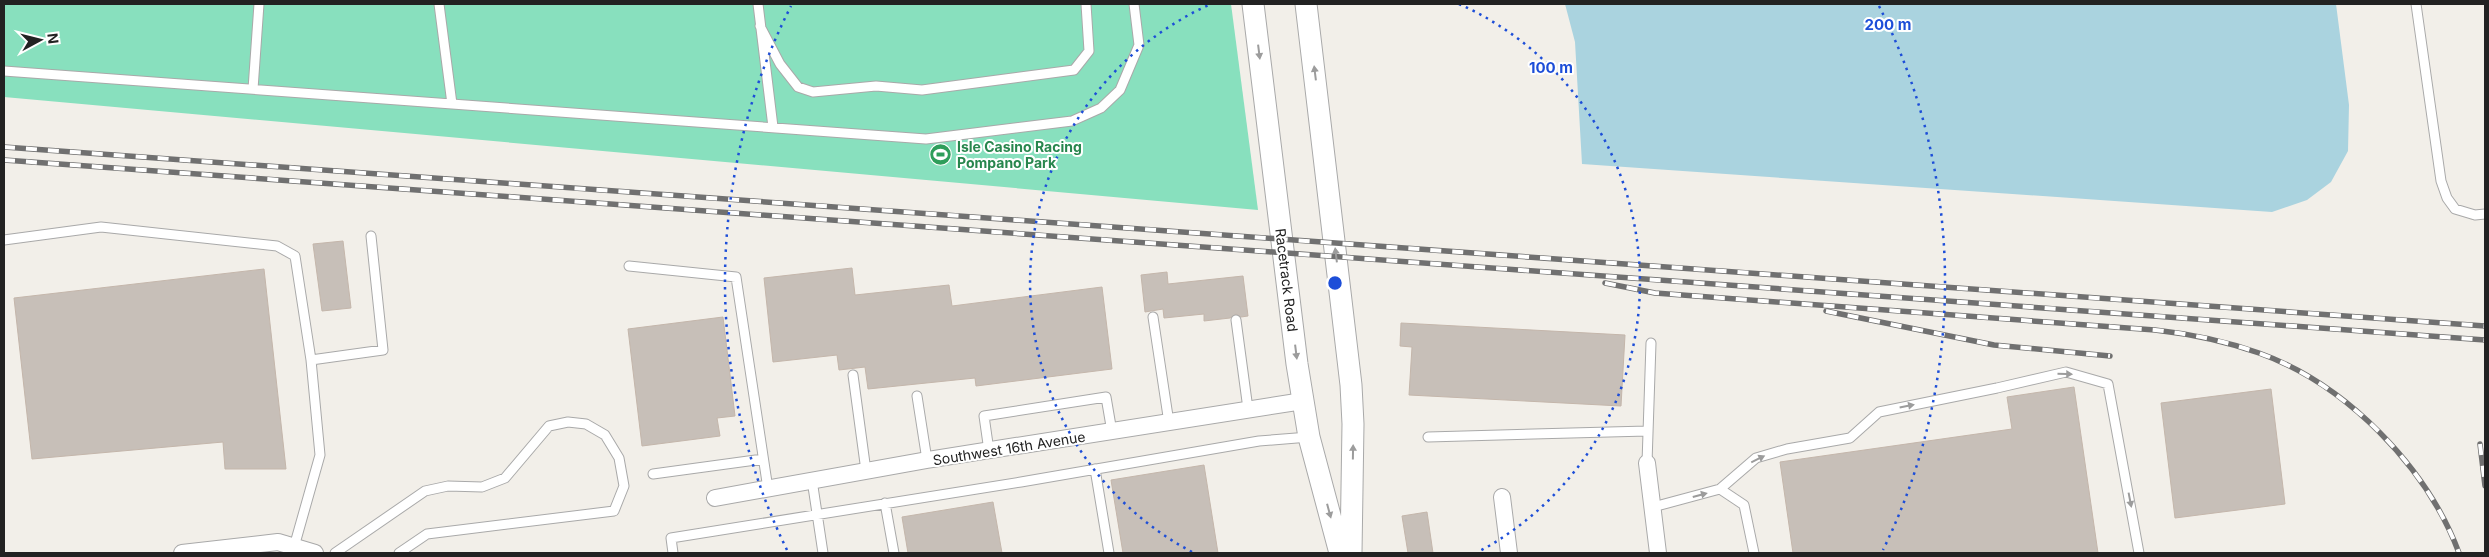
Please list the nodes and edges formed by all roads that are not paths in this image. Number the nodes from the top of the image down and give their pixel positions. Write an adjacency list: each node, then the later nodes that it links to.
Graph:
1 (259, 4): 11 (lane)
2 (439, 4): 12 (lane)
3 (758, 4): 9 (lane)
4 (1086, 4): 9 (lane)
5 (1134, 4): 13 (lane)
6 (1253, 4): 24 (street, Racetrack Road, one-way to 24)
7 (1306, 4): 57 (street, one-way to 7)
8 (2416, 4): 14 (lane)
9 (760, 26): 13 (lane)
10 (4, 71): 11 (lane)
11 (253, 89): 12 (lane)
12 (452, 104): 13 (lane)
13 (774, 127)
14 (2485, 214)
15 (371, 236): 21 (lane)
16 (4, 240): 21 (lane)
17 (628, 266): 32 (lane)
18 (1152, 317): 26 (lane)
19 (1236, 320): 25 (lane)
20 (1651, 343): 27 (lane)
21 (311, 360): 46 (lane)
22 (852, 375): 36 (lane)
23 (917, 396): 33 (lane)
24 (1303, 402): 25 (street, Southwest 16th Avenue); 29 (street, Racetrack Road)
25 (1248, 409): 26 (street, Southwest 16th Avenue)
26 (1169, 424): 28 (street, Southwest 16th Avenue)
27 (1647, 431): 30 (lane); 34 (lane)
28 (1112, 432): 31 (street, Southwest 16th Avenue); 31 (lane)
29 (1310, 437): 35 (lane); 56 (street, Racetrack Road, one-way to 56)
30 (1428, 437)
31 (989, 451): 33 (street, Southwest 16th Avenue)
32 (764, 459): 37 (lane); 39 (lane)
33 (927, 460): 36 (street, Southwest 16th Avenue)
34 (1647, 463): 44 (street)
35 (1095, 469): 43 (lane); 55 (lane)
36 (866, 471): 38 (street, Southwest 16th Avenue)
37 (653, 474)
38 (812, 480): 39 (street, Southwest 16th Avenue); 45 (lane)
39 (768, 489): 42 (street, Southwest 16th Avenue)
40 (1720, 489): 44 (lane, one-way to 40); 60 (lane); 61 (lane, one-way to 61)
41 (1502, 496): 58 (street)
42 (715, 498)
43 (885, 503): 45 (lane); 54 (lane)
44 (1653, 507): 59 (street)
45 (816, 513): 52 (lane); 53 (lane)
46 (294, 547): 47 (street); 49 (street)
47 (228, 551): 48 (street)
48 (182, 553)
49 (315, 553)
50 (335, 553): 51 (lane)
51 (399, 553)
52 (673, 553)
53 (823, 553)
54 (894, 553)
55 (1109, 553)
56 (1340, 553)
57 (1351, 553)
58 (1509, 553)
59 (1658, 553)
60 (1754, 553)
61 (2139, 553)

